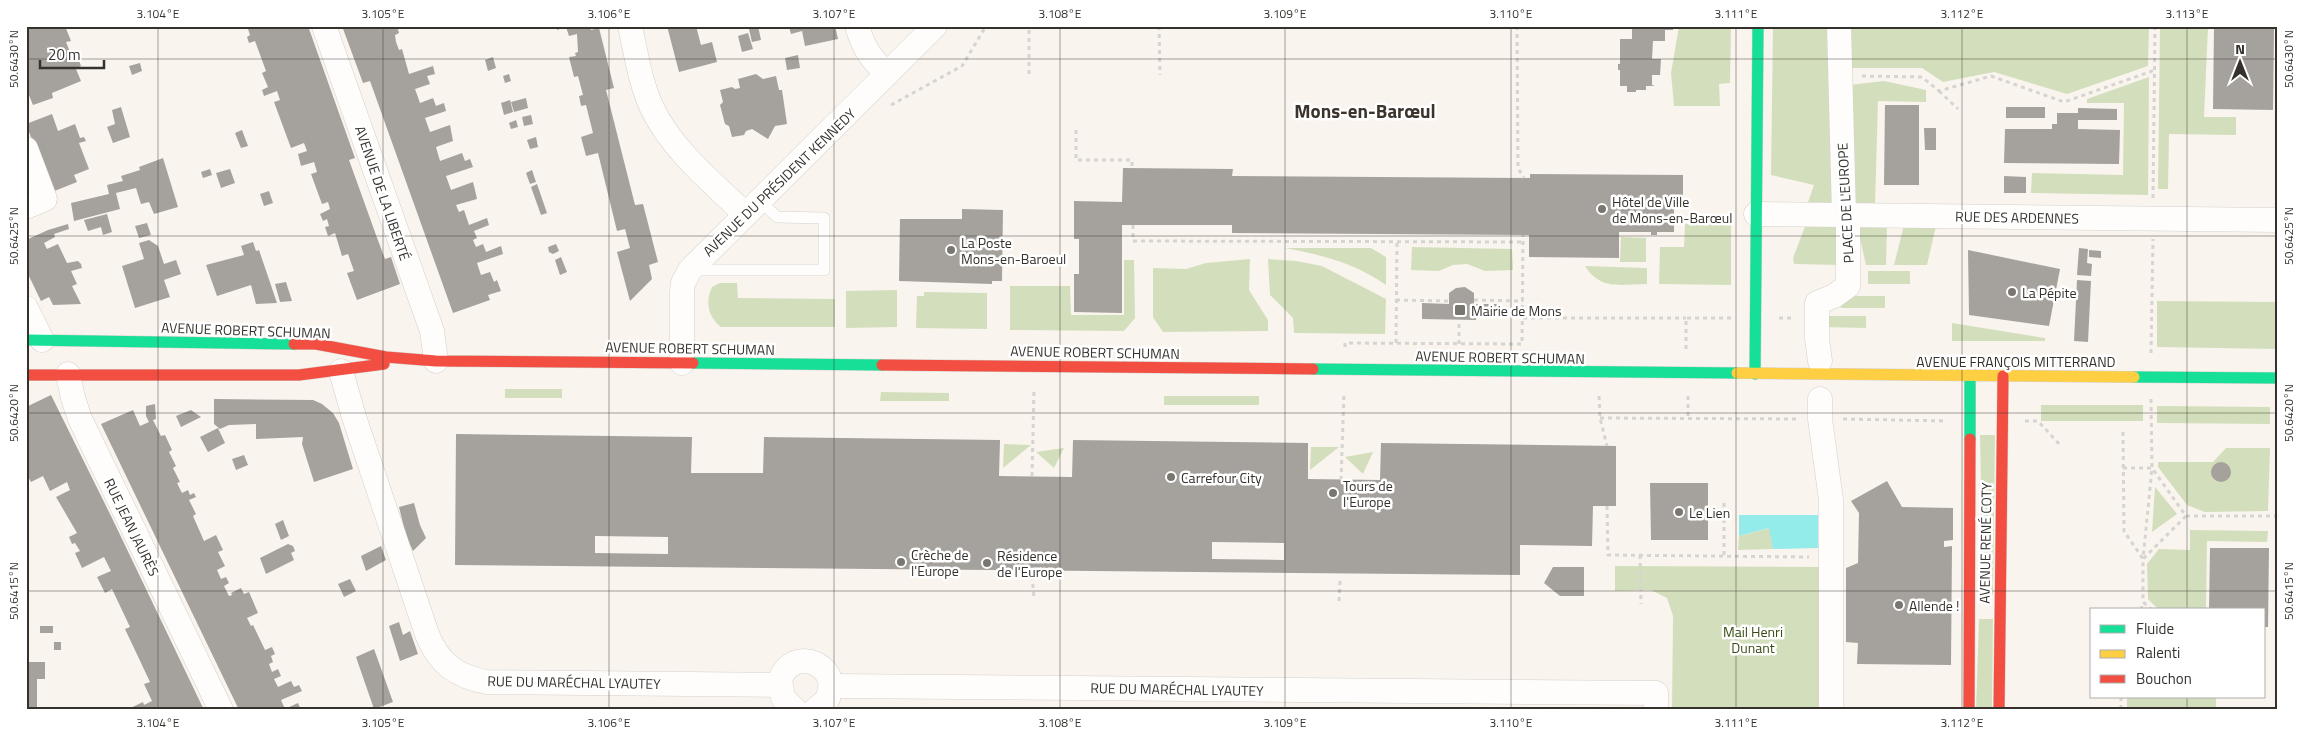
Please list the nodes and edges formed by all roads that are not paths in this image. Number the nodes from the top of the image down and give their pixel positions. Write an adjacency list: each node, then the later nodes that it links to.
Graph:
1 (324, 26): 17 (street, AVENUE DE LA LIBERTÉ)
2 (630, 26): 10 (street)
3 (857, 26): 7 (street)
4 (935, 26): 7 (street, AVENUE DU PRÉSIDENT KENNEDY)
5 (1758, 26): 11 (main road)
6 (1839, 26): 12 (street, PLACE DE L'EUROPE)
7 (887, 74): 10 (street, AVENUE DU PRÉSIDENT KENNEDY)
8 (26, 149): 9 (street)
9 (26, 207)
10 (752, 207): 14 (street, AVENUE DU PRÉSIDENT KENNEDY); 14 (lane)
11 (1756, 214): 12 (street, RUE DES ARDENNES); 23 (main road)
12 (1844, 215): 13 (street, RUE DES ARDENNES); 18 (street, PLACE DE L'EUROPE)
13 (2277, 220)
14 (690, 270): 19 (street, AVENUE DU PRÉSIDENT KENNEDY)
15 (26, 308): 16 (street)
16 (41, 343): 17 (main road, AVENUE ROBERT SCHUMAN)
17 (436, 361): 19 (main road, AVENUE ROBERT SCHUMAN); 21 (main road, AVENUE ROBERT SCHUMAN)
18 (1820, 361)
19 (682, 363): 23 (main road, AVENUE ROBERT SCHUMAN)
20 (56, 370): 21 (main road, AVENUE ROBERT SCHUMAN); 22 (main road, AVENUE ROBERT SCHUMAN); 30 (street, RUE JEAN JAURÈS)
21 (341, 371): 28 (street, RUE DU MARÉCHAL LYAUTEY)
22 (26, 374)
23 (1755, 374): 24 (main road, AVENUE FRANÇOIS MITTERRAND)
24 (1970, 376): 25 (main road, AVENUE FRANÇOIS MITTERRAND); 35 (main road, AVENUE RENÉ COTY)
25 (2003, 376): 26 (main road, AVENUE FRANÇOIS MITTERRAND); 36 (main road, AVENUE RENÉ COTY)
26 (2277, 378)
27 (1820, 409): 34 (street)
28 (780, 685): 29 (street); 31 (street)
29 (831, 686): 32 (street); 33 (street, RUE DU MARÉCHAL LYAUTEY)
30 (221, 710)
31 (795, 710)
32 (815, 710)
33 (1656, 710)
34 (1831, 710)
35 (1969, 710)
36 (1998, 710)

